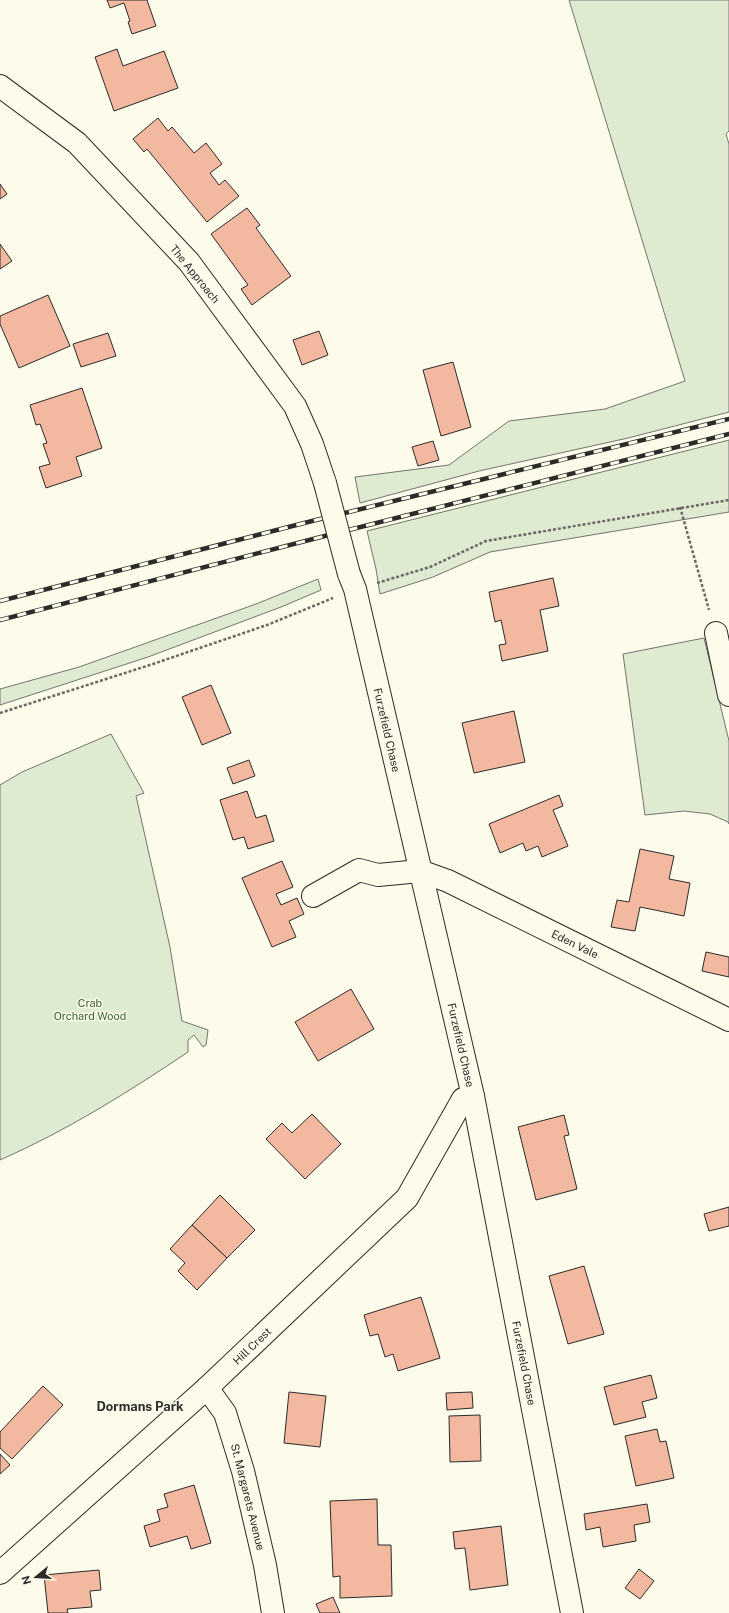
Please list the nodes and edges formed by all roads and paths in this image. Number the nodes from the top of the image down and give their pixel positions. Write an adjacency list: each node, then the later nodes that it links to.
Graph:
1 (0, 86): 2 (street, The Approach)
2 (325, 483): 6 (street, Furzefield Chase, bridge)
3 (680, 507): 4 (path)
4 (716, 633): 5 (street)
5 (729, 695)
6 (420, 871): 7 (street); 8 (street, Eden Vale); 9 (street, Furzefield Chase)
7 (313, 896)
8 (729, 1020)
9 (473, 1096): 10 (street, Hill Crest); 13 (street, Furzefield Chase)
10 (207, 1388): 11 (street, Hill Crest); 12 (street, St. Margarets Avenue)
11 (0, 1573)
12 (273, 1613)
13 (572, 1613)

